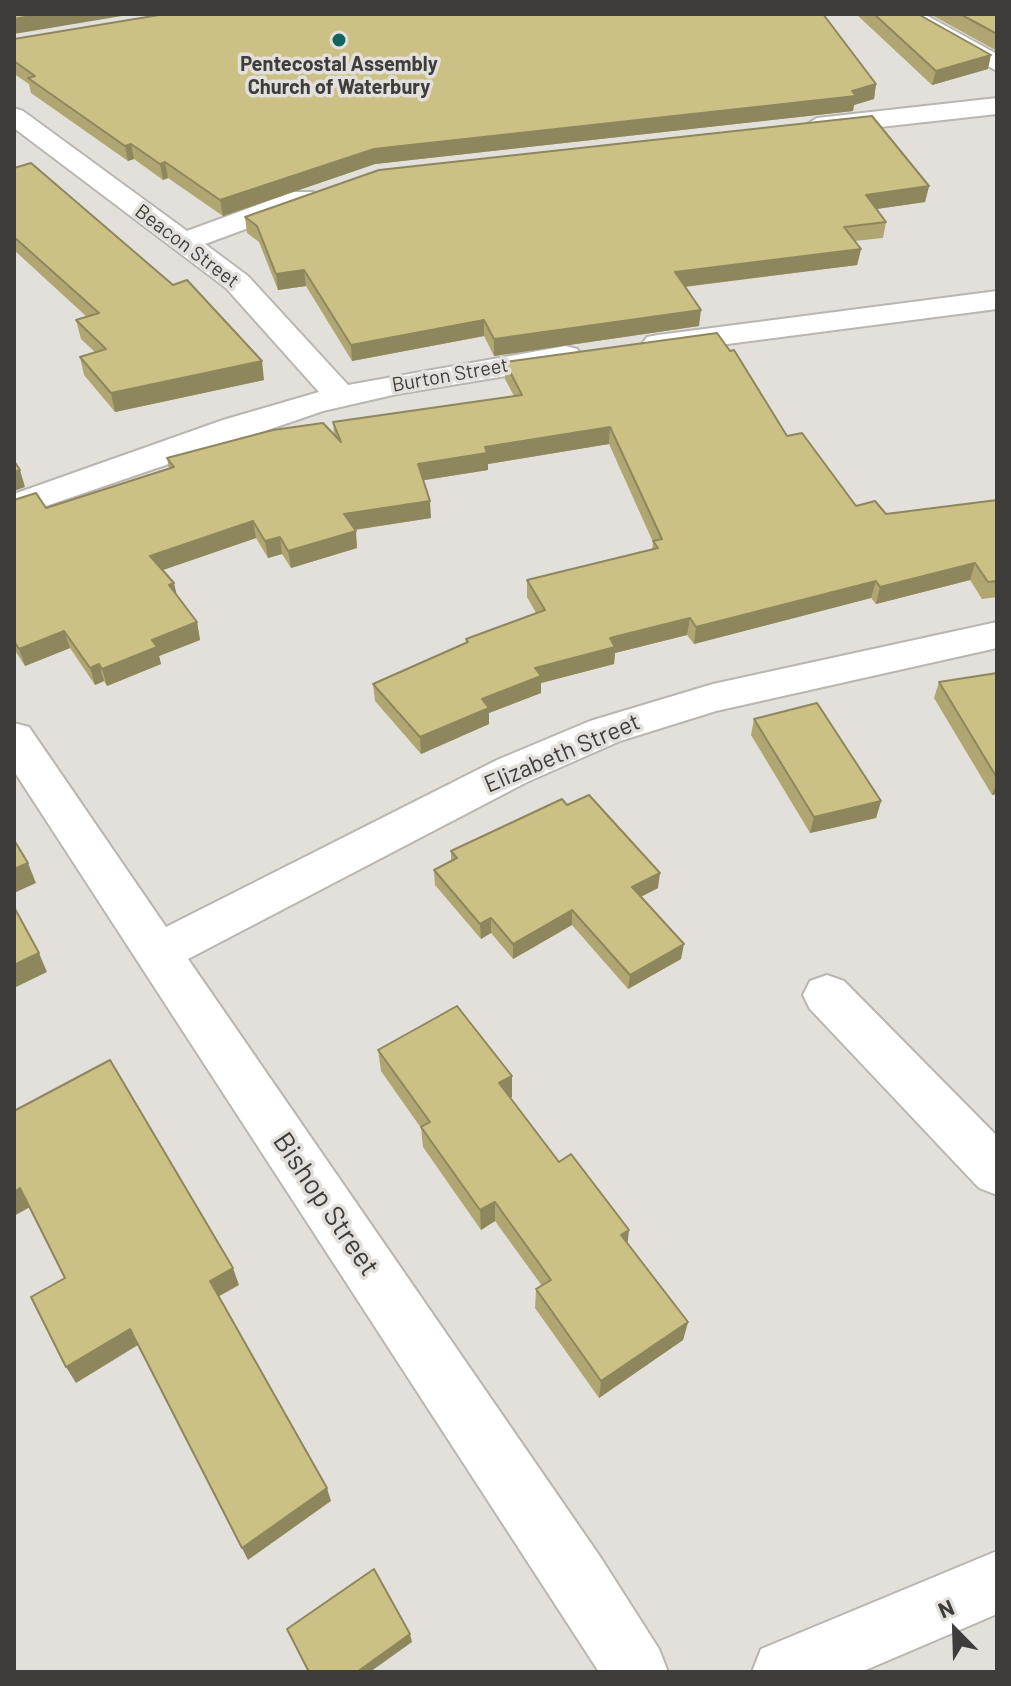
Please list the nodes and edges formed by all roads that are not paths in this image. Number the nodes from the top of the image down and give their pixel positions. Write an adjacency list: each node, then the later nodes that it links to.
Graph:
1 (907, 14): 2 (street)
2 (997, 64)
3 (997, 106): 5 (street)
4 (14, 116): 7 (street, Beacon Street)
5 (795, 128)
6 (324, 191): 7 (street)
7 (185, 242): 9 (street, Beacon Street)
8 (997, 300): 9 (street, Burton Street)
9 (341, 397): 10 (street, Burton Street)
10 (14, 506)
11 (997, 635): 13 (street, Elizabeth Street)
12 (17, 750): 13 (street, Bishop Street)
13 (158, 953): 17 (street, Bishop Street)
14 (827, 995): 15 (street)
15 (997, 1171)
16 (997, 1582): 18 (street)
17 (636, 1672)
18 (784, 1672)

